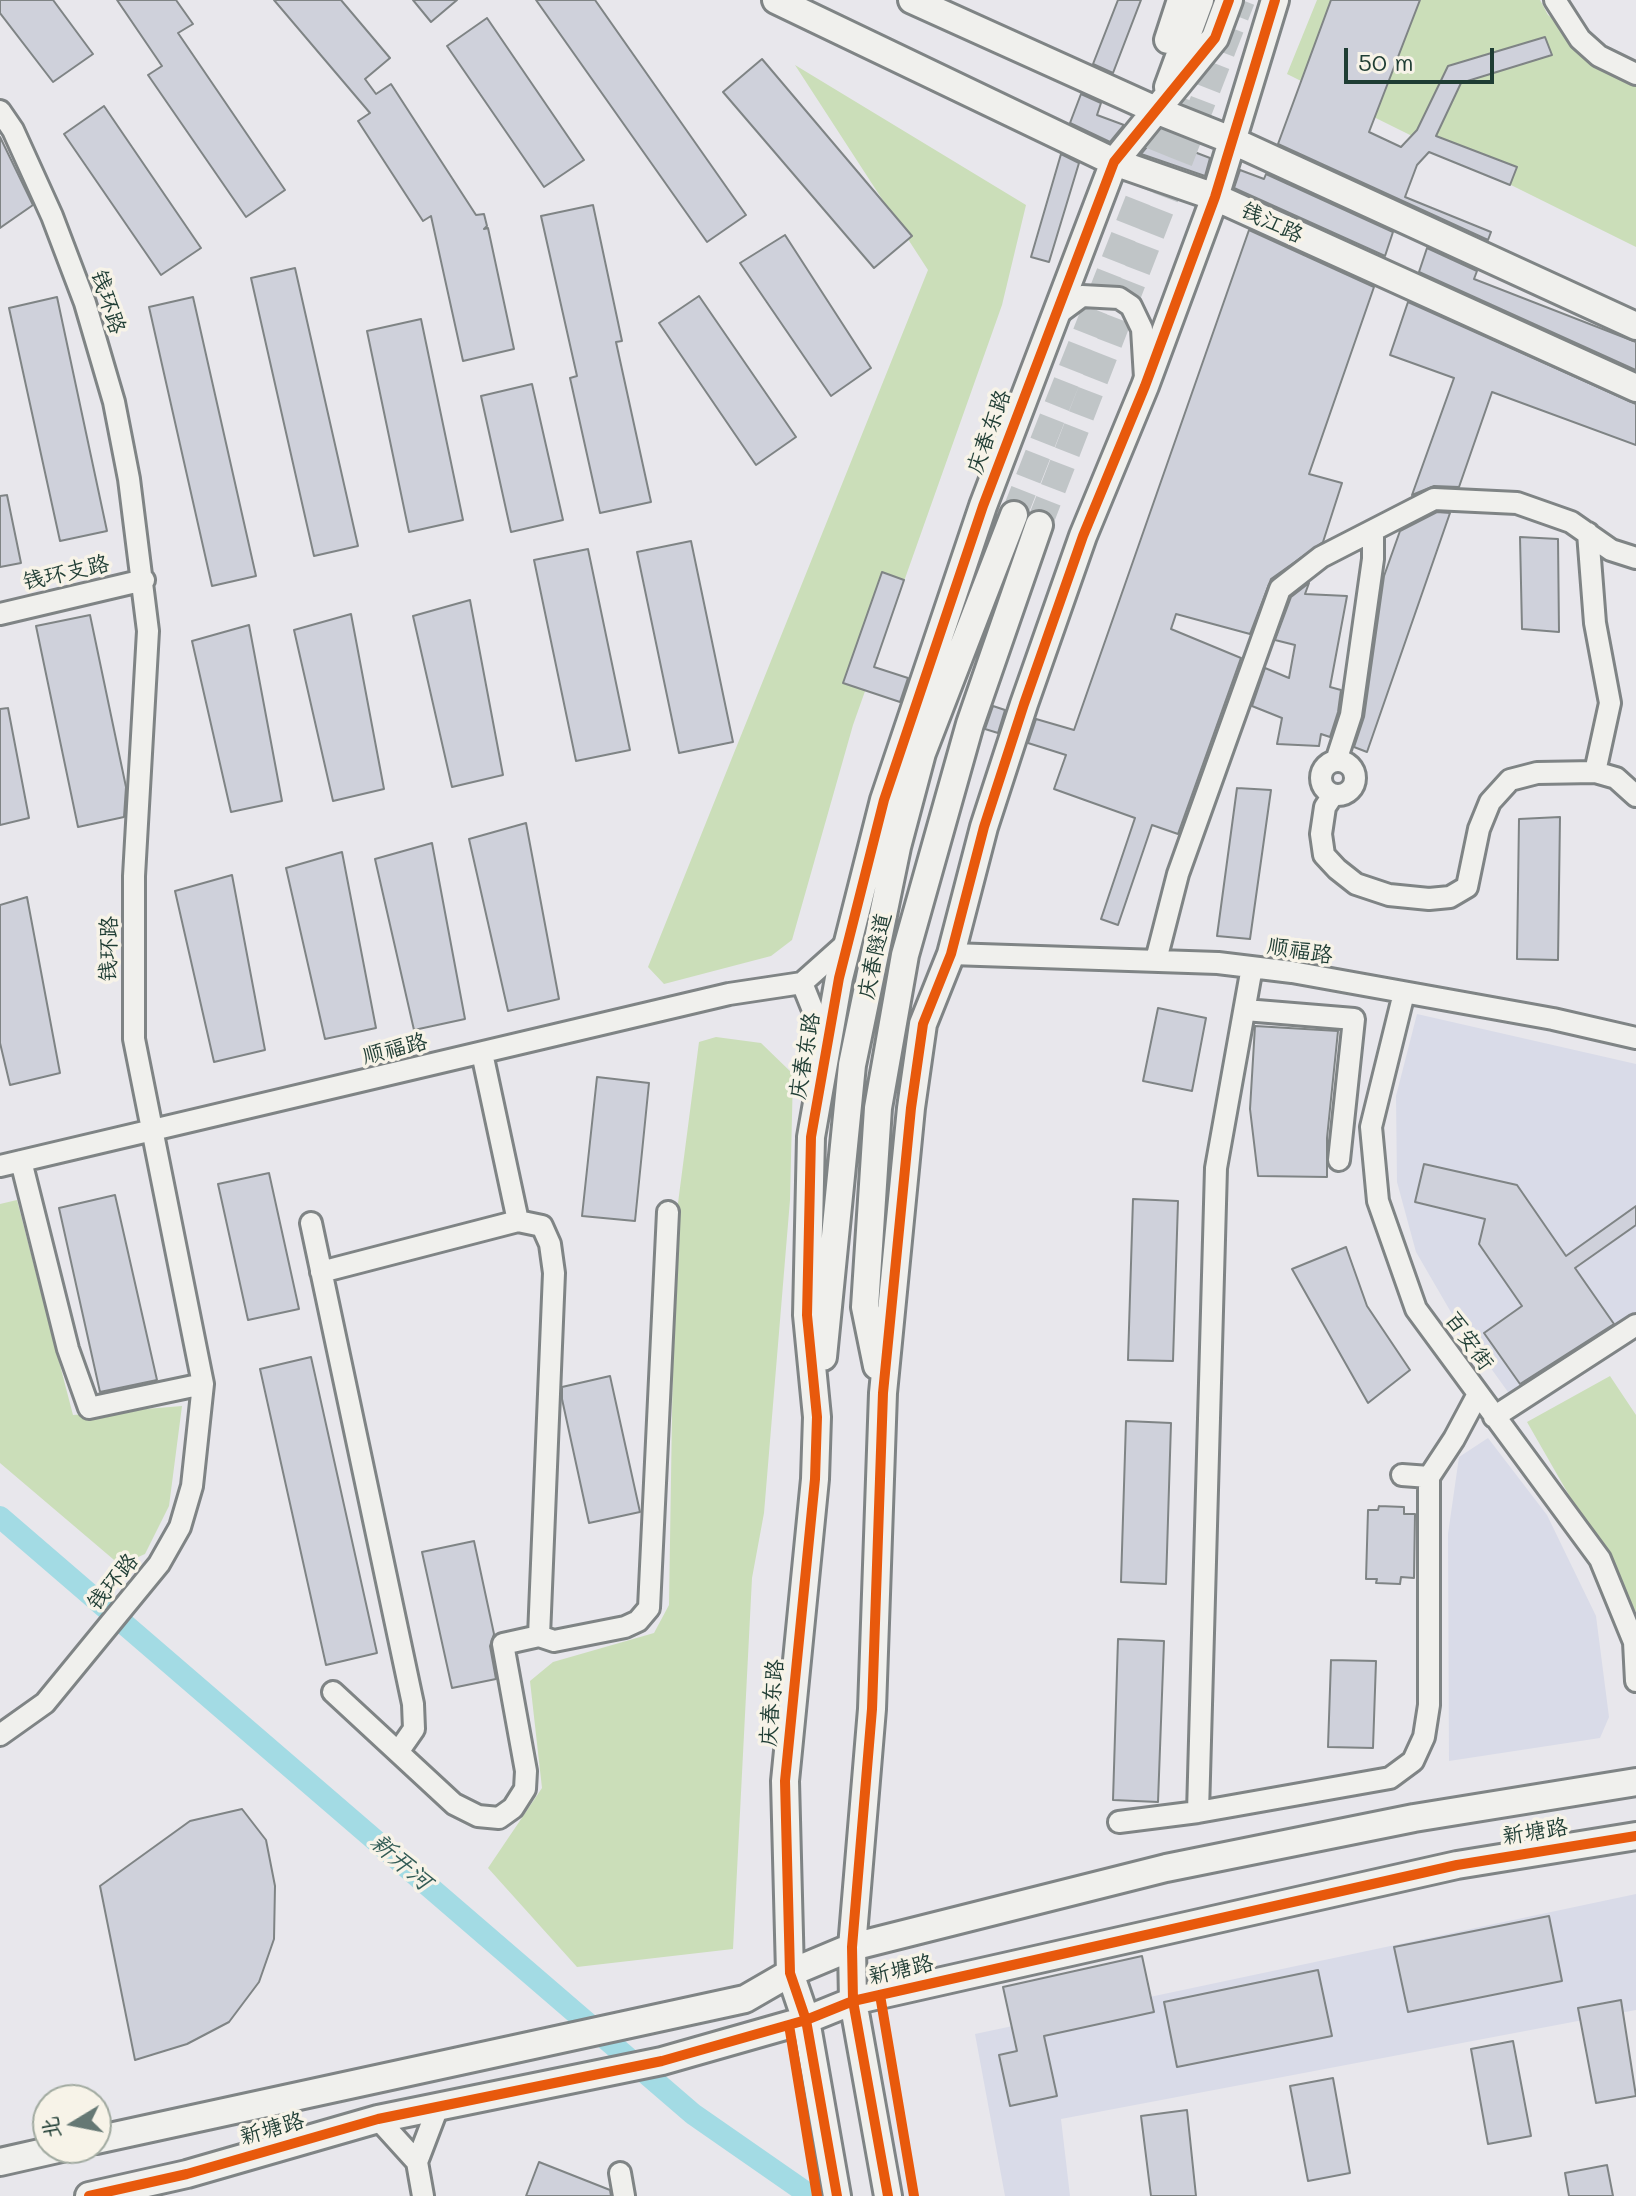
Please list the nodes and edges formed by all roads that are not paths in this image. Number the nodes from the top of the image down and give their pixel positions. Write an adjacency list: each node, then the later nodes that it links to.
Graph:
1 (776, 0): 14 (main road, 钱江路)
2 (912, 0): 12 (main road)
3 (1181, 0): 12 (main road)
4 (1200, 0): 12 (main road)
5 (1229, 0): 12 (main road, 庆春东路)
6 (1275, 0): 9 (main road)
7 (1286, 0): 9 (main road)
8 (1555, 0): 10 (street)
9 (1259, 51): 13 (main road)
10 (1636, 74)
11 (0, 111): 23 (street, 钱环路)
12 (1158, 111): 13 (main road); 14 (main road, 庆春东路)
13 (1231, 140): 15 (main road); 17 (main road)
14 (1114, 162): 15 (main road, 钱江路); 16 (main road, 庆春东路)
15 (1215, 197): 18 (main road); 19 (main road, 钱江路)
16 (1053, 318): 18 (street); 27 (main road, 庆春东路)
17 (1636, 326)
18 (1145, 386): 28 (main road)
19 (1636, 388)
20 (1373, 532): 21 (street); 25 (street); 29 (street)
21 (1588, 533): 22 (street); 25 (street)
22 (1636, 558)
23 (144, 580): 24 (street, 钱环支路); 37 (street, 钱环路)
24 (0, 614)
25 (1595, 772): 26 (street)
26 (1636, 796)
27 (849, 941): 31 (street); 35 (main road, 庆春东路)
28 (951, 954): 29 (street, 顺福路); 47 (main road)
29 (1156, 960): 30 (street, 顺福路)
30 (1252, 967): 32 (street, 顺福路); 33 (street)
31 (802, 983): 35 (street); 36 (street, 顺福路)
32 (1404, 993): 34 (street, 顺福路); 48 (street, 百安街)
33 (1245, 1010): 38 (street); 59 (street)
34 (1636, 1038)
35 (827, 1045): 49 (main road, 庆春东路)
36 (482, 1053): 37 (street, 顺福路); 42 (street)
37 (153, 1132): 39 (street, 顺福路); 46 (street, 钱环路)
38 (1339, 1160)
39 (21, 1161): 40 (street, 顺福路); 46 (street)
40 (0, 1166)
41 (668, 1212): 53 (street)
42 (518, 1221): 44 (street); 53 (street)
43 (311, 1223): 44 (street)
44 (321, 1272): 57 (street)
45 (1636, 1325): 50 (street)
46 (203, 1384): 56 (street, 钱环路)
47 (883, 1393): 49 (main road, 庆春隧道); 62 (main road)
48 (1478, 1394): 50 (street, 百安街); 52 (street)
49 (817, 1417): 63 (main road, 庆春东路)
50 (1494, 1417): 54 (street, 百安街)
51 (1402, 1475): 52 (street)
52 (1429, 1477): 59 (street)
53 (539, 1636): 57 (street)
54 (1636, 1681)
55 (333, 1692): 57 (street)
56 (0, 1735)
57 (398, 1752)
58 (1636, 1782): 62 (main road, 新塘路)
59 (1198, 1812): 60 (street)
60 (1119, 1822)
61 (1636, 1836): 64 (main road, 新塘路)
62 (852, 1947): 63 (main road, 新塘路); 64 (main road)
63 (790, 1973): 65 (main road, 庆春东路); 68 (main road, 新塘路)
64 (853, 2001): 65 (main road, 新塘路); 77 (main road)
65 (806, 2020): 66 (main road, 新塘路); 73 (main road, 庆春东路)
66 (438, 2107): 67 (main road, 新塘路); 71 (street)
67 (378, 2119): 71 (street); 74 (main road, 新塘路)
68 (112, 2137)
69 (32, 2155): 70 (main road)
70 (0, 2162)
71 (417, 2162): 75 (street)
72 (620, 2173): 76 (street)
73 (836, 2185)
74 (89, 2196)
75 (423, 2196)
76 (624, 2196)
77 (888, 2196)

